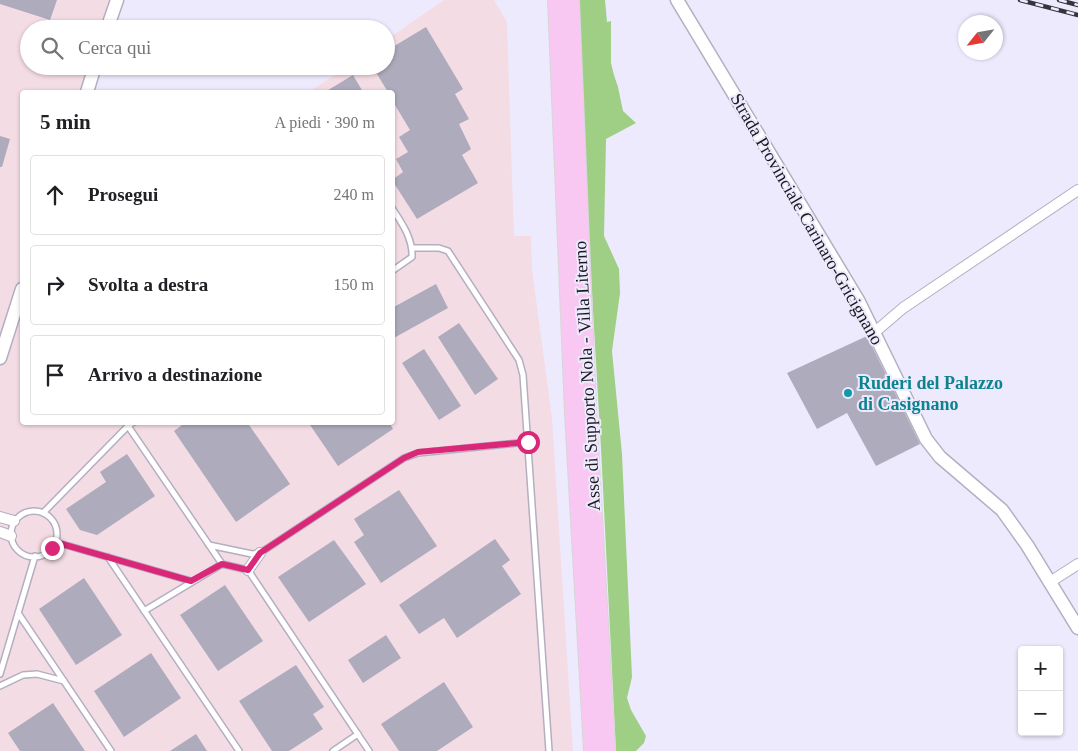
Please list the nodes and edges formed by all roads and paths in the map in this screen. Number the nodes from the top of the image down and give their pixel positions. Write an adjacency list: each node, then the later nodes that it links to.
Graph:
1 (117, 0): 5 (street)
2 (557, 0): 44 (highway, Asse di Supporto Nola - Villa Literno)
3 (570, 0): 45 (highway, Asse di Supporto Nola - Villa Literno)
4 (677, 0): 13 (street, Strada Provinciale Carinaro-Gricignano)
5 (110, 20)
6 (92, 75): 7 (street)
7 (87, 90)
8 (1078, 190): 13 (street)
9 (395, 212): 10 (lane)
10 (413, 248): 11 (lane); 16 (lane)
11 (395, 270)
12 (20, 295): 14 (street)
13 (875, 332): 31 (street, Strada Provinciale Carinaro-Gricignano)
14 (0, 358)
15 (128, 426): 17 (lane); 23 (lane)
16 (528, 442): 24 (lane); 43 (lane)
17 (43, 513): 19 (lane); 22 (lane)
18 (0, 518): 19 (street)
19 (14, 522): 21 (lane)
20 (0, 532): 21 (street)
21 (11, 536): 25 (lane)
22 (55, 542): 25 (lane); 26 (lane)
23 (209, 545): 24 (lane); 27 (lane)
24 (260, 553): 29 (street)
25 (35, 556): 33 (lane)
26 (108, 557): 30 (lane); 32 (lane)
27 (222, 564): 29 (lane); 30 (lane)
28 (1078, 564): 31 (street)
29 (248, 570): 38 (lane)
30 (191, 581): 32 (lane)
31 (1050, 582): 34 (street, Strada Provinciale Carinaro-Gricignano)
32 (144, 611): 40 (lane)
33 (18, 613): 35 (lane); 36 (lane)
34 (1078, 628)
35 (0, 674)
36 (64, 681): 37 (lane); 39 (lane)
37 (0, 686)
38 (358, 734): 41 (lane); 42 (lane)
39 (111, 751)
40 (239, 751)
41 (333, 751)
42 (369, 751)
43 (549, 751)
44 (593, 751)
45 (606, 751)

